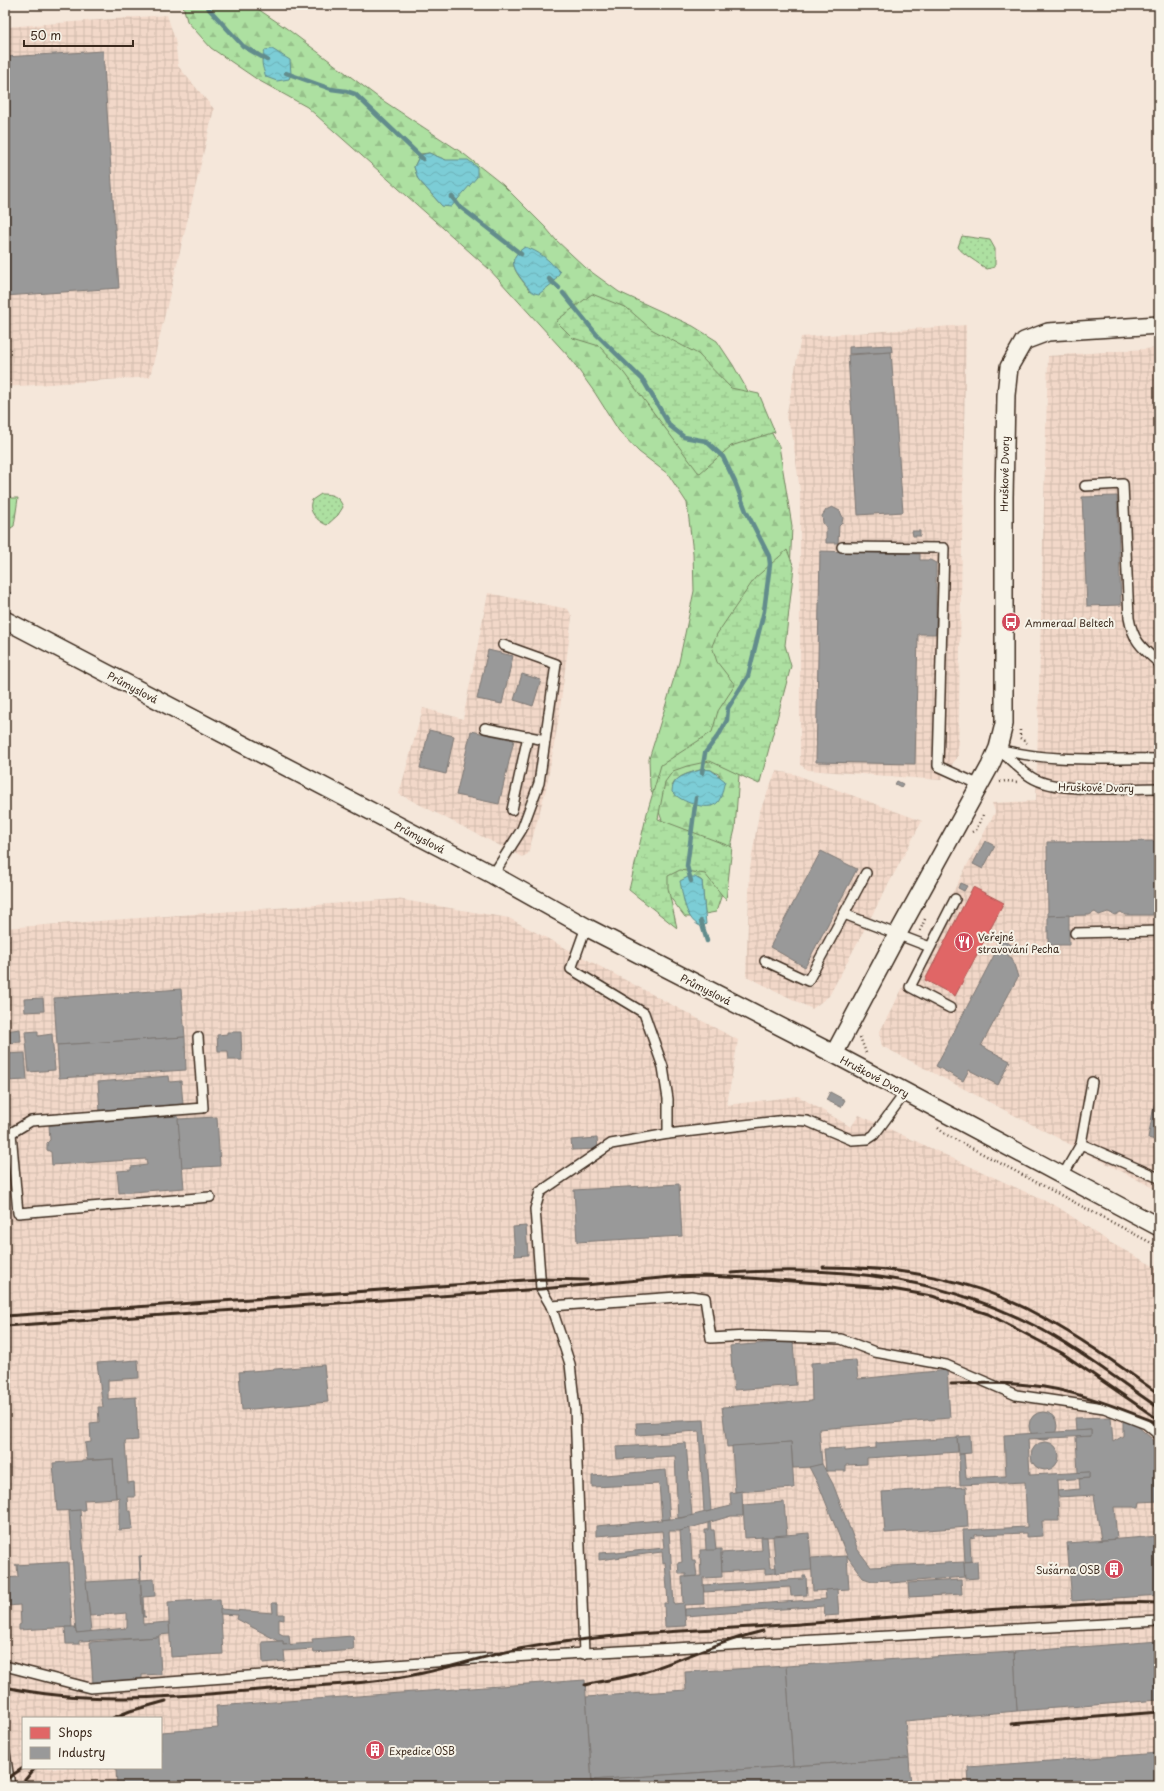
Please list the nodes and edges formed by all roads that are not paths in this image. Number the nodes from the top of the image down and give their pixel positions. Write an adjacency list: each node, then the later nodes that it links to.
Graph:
1 (1159, 325): 10 (street, Hruškové Dvory)
2 (1085, 486): 6 (lane)
3 (842, 547): 12 (lane)
4 (5, 620): 16 (street, Průmyslová)
5 (503, 645): 9 (lane)
6 (1159, 662)
7 (485, 728): 8 (lane)
8 (528, 736): 9 (lane); 14 (lane)
9 (546, 740): 16 (lane)
10 (998, 748): 11 (lane); 12 (street, Hruškové Dvory); 13 (lane, Hruškové Dvory)
11 (1159, 759)
12 (980, 785): 22 (street, Hruškové Dvory)
13 (1159, 788)
14 (512, 810)
15 (866, 873): 18 (lane)
16 (493, 875): 19 (street, Průmyslová)
17 (955, 899): 23 (lane)
18 (844, 914): 22 (lane); 24 (lane)
19 (586, 928): 27 (street, Průmyslová); 31 (lane)
20 (1159, 931): 21 (lane)
21 (1075, 933)
22 (897, 935): 23 (lane); 27 (street, Hruškové Dvory)
23 (930, 947): 25 (lane)
24 (765, 961)
25 (950, 1008)
26 (198, 1037): 30 (lane)
27 (834, 1054): 29 (street, Hruškové Dvory)
28 (1092, 1082): 32 (lane)
29 (905, 1093): 31 (lane); 33 (street, Hruškové Dvory)
30 (8, 1133): 35 (lane)
31 (668, 1134): 37 (lane)
32 (1081, 1144): 33 (lane); 34 (lane)
33 (1062, 1177): 36 (street, Hruškové Dvory)
34 (1159, 1178)
35 (210, 1197)
36 (1159, 1227)
37 (551, 1306): 38 (lane); 40 (lane)
38 (1159, 1435)
39 (1159, 1621): 40 (lane)
40 (584, 1654): 41 (lane)
41 (5, 1666)
42 (5, 1753): 43 (lane)
43 (10, 1786)

